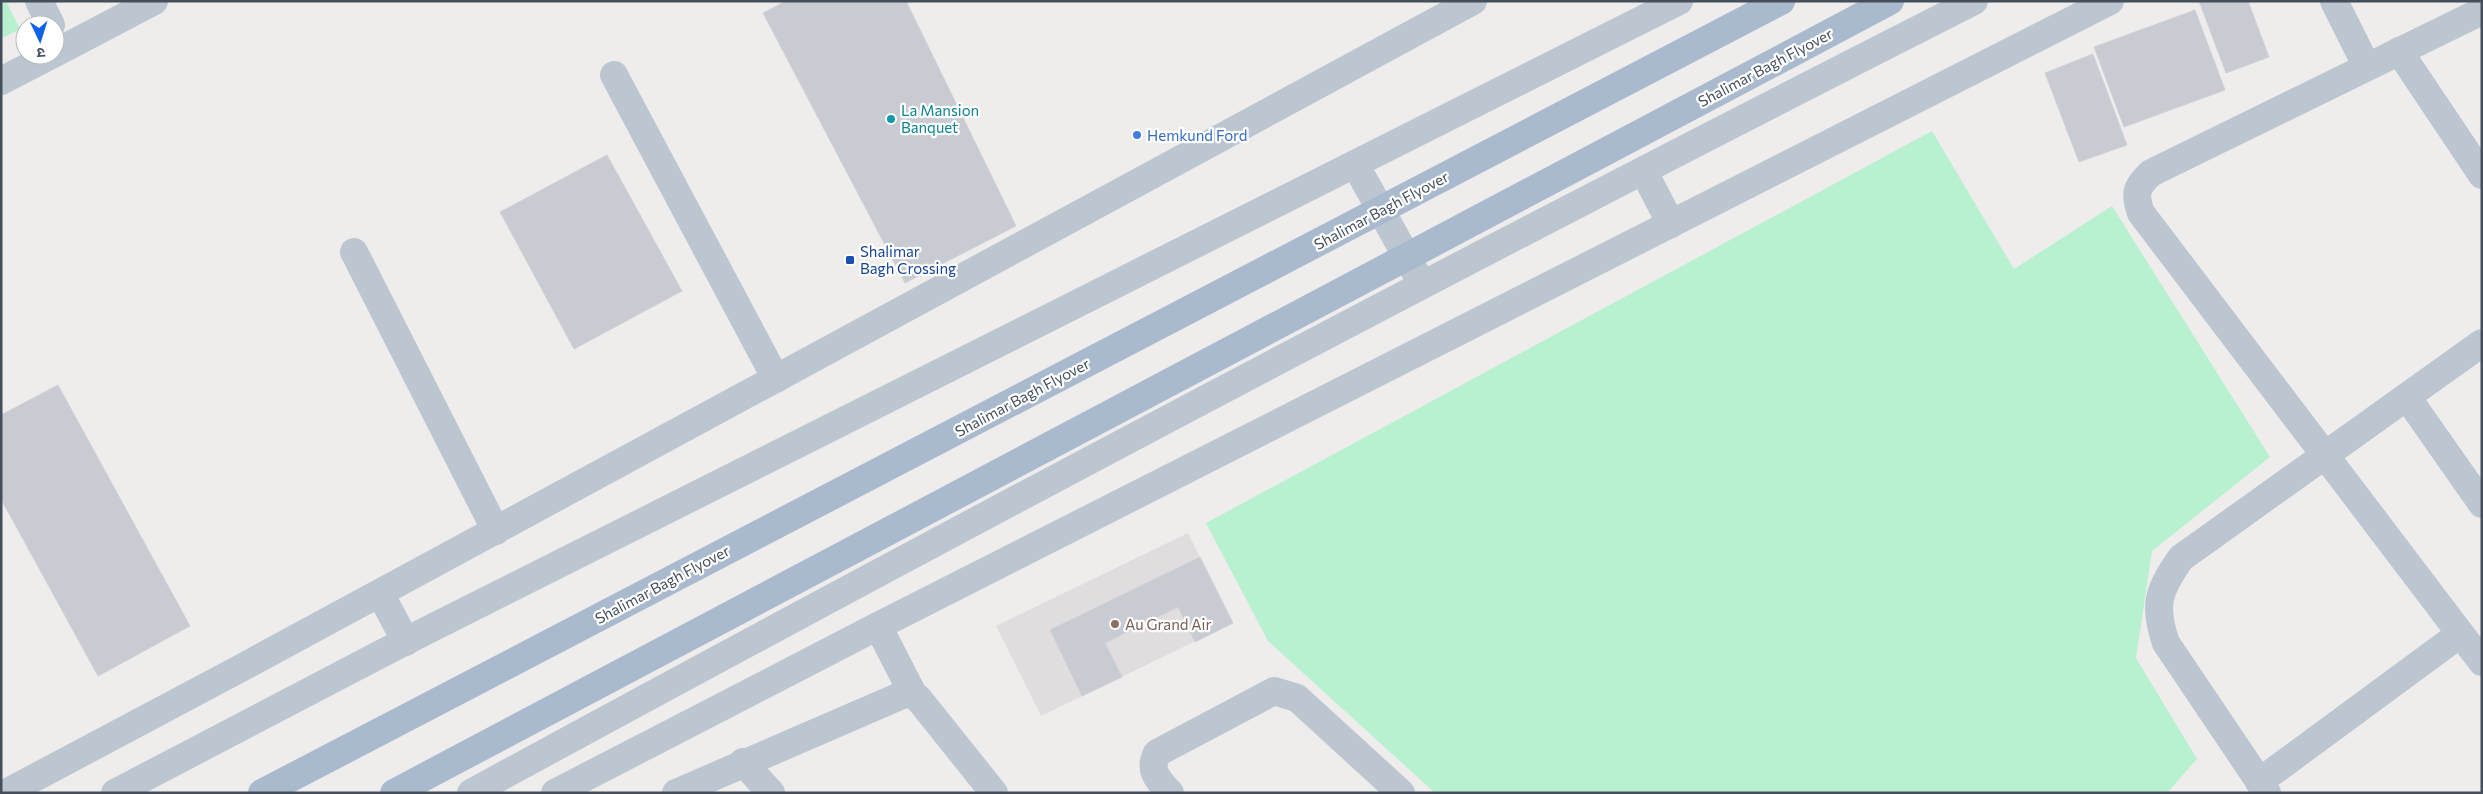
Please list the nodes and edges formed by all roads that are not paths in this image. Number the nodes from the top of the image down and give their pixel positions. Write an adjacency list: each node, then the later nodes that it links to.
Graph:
1 (39, 1): 12 (street)
2 (154, 1): 14 (street)
3 (1473, 1): 27 (street)
4 (1638, 1): 13 (street)
5 (1679, 1): 13 (street)
6 (1781, 1): 43 (main road, Shalimar Bagh Flyover, bridge)
7 (1890, 1): 44 (main road, Shalimar Bagh Flyover, bridge)
8 (1974, 1): 21 (street)
9 (2110, 1): 23 (street)
10 (2334, 1): 17 (street)
11 (2482, 11): 15 (street)
12 (44, 15)
13 (1625, 29): 20 (street)
14 (65, 39)
15 (2399, 51): 17 (street); 22 (street)
16 (24, 65): 19 (street)
17 (2367, 67): 29 (street)
18 (614, 74): 27 (street)
19 (1, 81)
20 (1355, 164): 25 (street); 35 (street)
21 (1644, 172): 23 (street); 25 (street)
22 (2482, 175)
23 (1671, 224): 33 (street)
24 (354, 252): 31 (street)
25 (1422, 285): 45 (street)
26 (2482, 343): 28 (street)
27 (776, 379): 31 (street)
28 (2407, 397): 29 (street); 30 (street)
29 (2324, 456): 34 (street); 40 (street)
30 (2482, 504)
31 (496, 531): 32 (street)
32 (380, 593): 35 (street); 41 (street)
33 (878, 626): 37 (street); 46 (street)
34 (2460, 634): 36 (street); 40 (street)
35 (406, 642): 42 (street)
36 (2482, 662)
37 (913, 694): 38 (street); 49 (street)
38 (743, 762): 39 (street); 48 (street)
39 (717, 784): 47 (street)
40 (2263, 787)
41 (6, 793)
42 (115, 793)
43 (262, 793)
44 (394, 793)
45 (471, 793)
46 (555, 793)
47 (676, 793)
48 (771, 793)
49 (994, 793)
50 (1170, 793): 51 (street)
51 (1401, 793)

